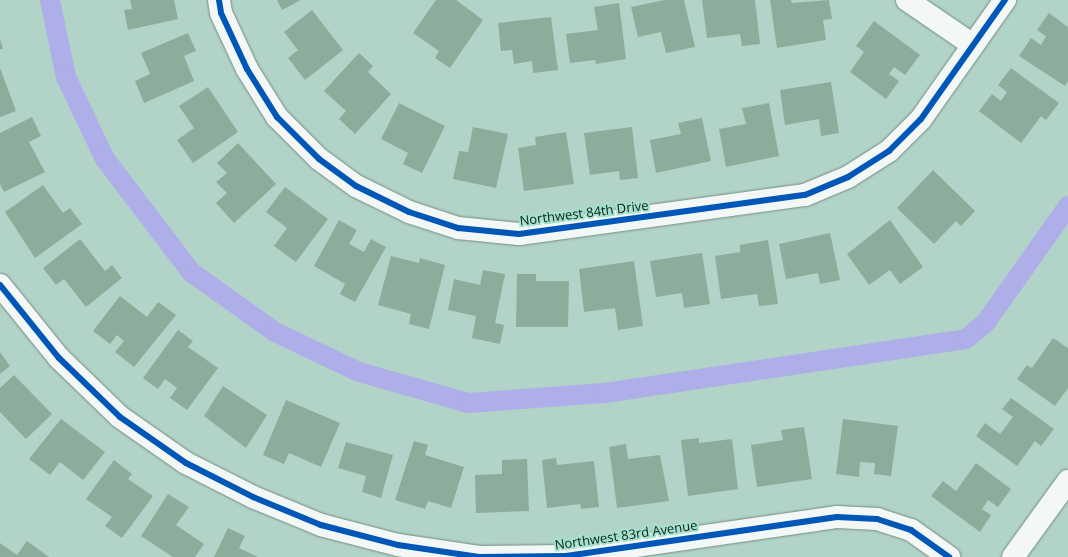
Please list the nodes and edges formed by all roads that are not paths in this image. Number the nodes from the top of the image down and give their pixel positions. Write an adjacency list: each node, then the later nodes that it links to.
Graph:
1 (220, 0): 4 (street, Northwest 84th Drive)
2 (907, 0): 4 (street)
3 (1005, 0): 4 (street, Northwest 84th Drive)
4 (973, 45)
5 (0, 285): 7 (street, Northwest 83rd Avenue)
6 (1068, 481): 8 (street)
7 (949, 557)
8 (1013, 557)

